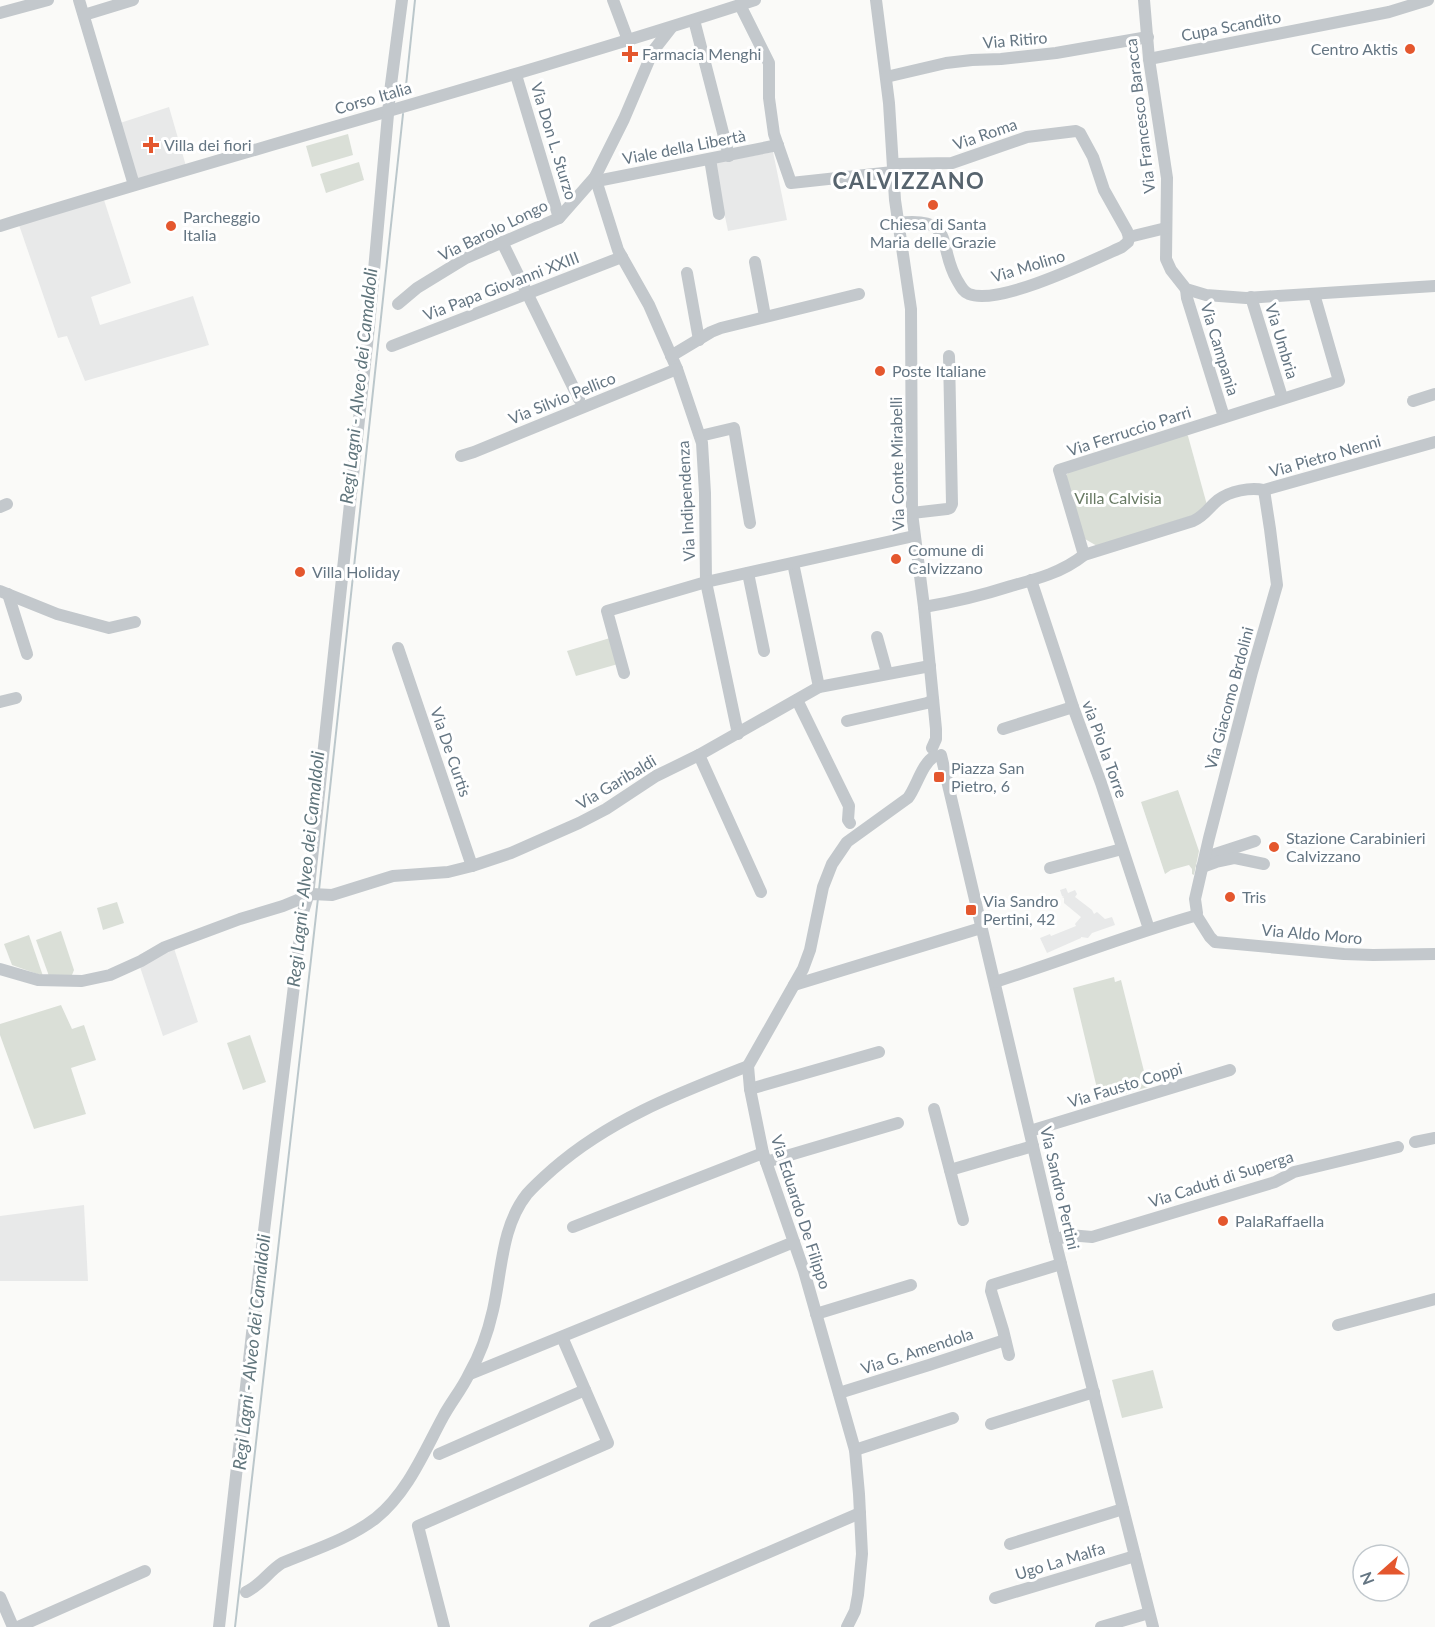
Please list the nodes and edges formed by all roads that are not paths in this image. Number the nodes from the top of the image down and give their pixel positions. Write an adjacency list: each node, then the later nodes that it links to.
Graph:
1 (48, 0): 11 (street)
2 (79, 0): 12 (street)
3 (133, 0): 12 (street)
4 (402, 0): 20 (street)
5 (613, 0): 16 (street)
6 (755, 0): 10 (street, Corso Italia)
7 (876, 0): 19 (street, Via Conte Mirabelli)
8 (1144, 0): 15 (street, Via Francesco Baracca)
9 (1428, 0): 17 (street, Cupa Scandito)
10 (740, 5): 13 (street, Corso Italia); 21 (street)
11 (0, 13)
12 (84, 15): 26 (street)
13 (694, 20): 14 (street, Corso Italia); 22 (street)
14 (672, 27): 16 (street, Corso Italia); 25 (street, Via Barolo Longo)
15 (1148, 37): 17 (street, Via Francesco Baracca); 19 (street, Via Ritiro)
16 (628, 40): 18 (street, Corso Italia)
17 (1149, 59): 31 (street, Via Francesco Baracca)
18 (516, 75): 20 (street, Corso Italia); 28 (street, Via Don L. Sturzo)
19 (886, 77): 24 (street, Via Conte Mirabelli)
20 (388, 110): 26 (street, Corso Italia); 96 (street)
21 (778, 145): 22 (street, Viale della Libertà); 24 (street)
22 (729, 156): 23 (street, Viale della Libertà)
23 (710, 159): 25 (street, Viale della Libertà); 27 (street)
24 (893, 168): 29 (street, Via Conte Mirabelli); 32 (street, Via Roma)
25 (596, 179): 28 (street, Via Barolo Longo); 34 (street, Via Indipendenza)
26 (134, 184): 30 (street, Corso Italia)
27 (719, 214)
28 (559, 218): 33 (street, Via Barolo Longo)
29 (898, 224): 32 (street, Via Molino); 59 (street, Via Conte Mirabelli)
30 (0, 226)
31 (1166, 228): 32 (street); 38 (street, Via Francesco Baracca)
32 (1129, 237)
33 (502, 242): 39 (street); 43 (street, Via Barolo Longo)
34 (622, 257): 39 (street, Via Papa Giovanni XXIII); 47 (street, Via Indipendenza)
35 (755, 262): 44 (street)
36 (687, 273): 45 (street)
37 (1435, 286): 41 (street)
38 (1186, 289): 42 (street); 54 (street, Via Campania)
39 (527, 294): 46 (street, Via Papa Giovanni XXIII); 52 (street)
40 (859, 294): 44 (street)
41 (1314, 294): 42 (street); 51 (street)
42 (1251, 297): 51 (street, Via Umbria)
43 (398, 304)
44 (765, 316): 45 (street)
45 (699, 340): 47 (street)
46 (392, 346)
47 (671, 356): 49 (street, Via Indipendenza)
48 (948, 356): 59 (street)
49 (676, 369): 55 (street, Via Indipendenza); 57 (street, Via Silvio Pellico)
50 (1435, 394): 53 (street)
51 (1281, 398): 54 (street)
52 (579, 399)
53 (1413, 401)
54 (1224, 417): 62 (street, Via Ferruccio Parri)
55 (700, 436): 60 (street); 66 (street, Via Indipendenza)
56 (1435, 442): 58 (street, Via Pietro Nenni)
57 (460, 456)
58 (1264, 490): 62 (street, Via Pietro Nenni); 91 (street, Via Giacomo Brdolini)
59 (912, 513): 61 (street, Via Conte Mirabelli)
60 (750, 523)
61 (914, 536): 63 (street); 68 (street, Via Conte Mirabelli)
62 (1084, 555): 65 (street, Via Pietro Nenni)
63 (793, 563): 64 (street); 77 (street)
64 (748, 573): 66 (street); 72 (street)
65 (1031, 580): 68 (street, Via Pietro Nenni); 82 (street, via Pio la Torre)
66 (706, 582): 75 (street); 85 (street, Via Indipendenza)
67 (4, 592): 69 (street); 73 (street)
68 (924, 607): 74 (street, Via Conte Mirabelli)
69 (135, 622)
70 (877, 637): 76 (street)
71 (398, 648): 93 (street, Via De Curtis)
72 (764, 651)
73 (27, 654)
74 (930, 666): 76 (street, Via Garibaldi); 80 (street, Via Conte Mirabelli)
75 (624, 673)
76 (888, 673): 77 (street, Via Garibaldi)
77 (819, 687): 79 (street, Via Garibaldi)
78 (16, 698): 81 (street)
79 (797, 700): 85 (street, Via Garibaldi); 88 (street)
80 (933, 700): 83 (street); 86 (street, Via Conte Mirabelli)
81 (0, 702)
82 (1072, 707): 84 (street); 90 (street, via Pio la Torre)
83 (847, 720)
84 (1003, 729)
85 (738, 734): 87 (street, Via Garibaldi)
86 (936, 753): 98 (street, Via Sandro Pertini); 103 (street)
87 (699, 755): 93 (street, Via Garibaldi); 95 (street)
88 (850, 823)
89 (1255, 841): 91 (street)
90 (1122, 849): 94 (street); 99 (street, via Pio la Torre)
91 (1204, 862): 92 (street); 97 (street, Via Giacomo Brdolini)
92 (1264, 864)
93 (472, 866): 96 (street, Via Garibaldi)
94 (1050, 868)
95 (760, 892)
96 (310, 895): 101 (street); 149 (street)
97 (1196, 916): 99 (street); 100 (street, Via Aldo Moro)
98 (981, 928): 102 (street, Via Sandro Pertini); 103 (street)
99 (1149, 929): 102 (street)
100 (1435, 954)
101 (0, 969)
102 (995, 982): 110 (street, Via Sandro Pertini)
103 (794, 985): 105 (street)
104 (879, 1052): 107 (street)
105 (748, 1066): 107 (street, Via Eduardo De Filippo); 129 (street)
106 (1230, 1070): 110 (street, Via Fausto Coppi)
107 (750, 1089): 115 (street, Via Eduardo De Filippo)
108 (934, 1108): 116 (street)
109 (898, 1123): 115 (street)
110 (1030, 1131): 113 (street, Via Sandro Pertini)
111 (1435, 1138): 112 (street)
112 (1415, 1142)
113 (1033, 1146): 116 (street); 119 (street, Via Sandro Pertini)
114 (1398, 1147): 119 (street, Via Caduti di Superga)
115 (764, 1158): 118 (street); 120 (street, Via Eduardo De Filippo)
116 (950, 1170): 117 (street)
117 (963, 1220)
118 (573, 1227)
119 (1055, 1240): 121 (street, Via Sandro Pertini)
120 (794, 1242): 124 (street, Via Eduardo De Filippo); 126 (street)
121 (1061, 1264): 127 (street); 131 (street, Via Sandro Pertini)
122 (911, 1285): 124 (street)
123 (1435, 1299): 125 (street)
124 (816, 1314): 132 (street, Via Eduardo De Filippo)
125 (1338, 1325)
126 (561, 1337): 129 (street); 130 (street)
127 (1005, 1340): 128 (street); 132 (street, Via G. Amendola)
128 (1009, 1355)
129 (470, 1374): 142 (street)
130 (585, 1390): 136 (street); 150 (street)
131 (1094, 1392): 134 (street); 137 (street, Via Sandro Pertini)
132 (839, 1393): 135 (street, Via Eduardo De Filippo)
133 (953, 1419): 135 (street)
134 (991, 1424)
135 (855, 1450): 138 (street, Via Eduardo De Filippo)
136 (439, 1454)
137 (1123, 1509): 139 (street); 140 (street, Via Sandro Pertini)
138 (861, 1514): 146 (street, Via Eduardo De Filippo); 151 (street)
139 (1010, 1544)
140 (1135, 1556): 144 (street, Ugo La Malfa); 145 (street, Via Sandro Pertini)
141 (145, 1571): 148 (street)
142 (246, 1592)
143 (0, 1597): 147 (street)
144 (995, 1598)
145 (1149, 1613): 152 (street); 153 (street, Via Sandro Pertini)
146 (846, 1626)
147 (13, 1627)
148 (18, 1627)
149 (219, 1627)
150 (444, 1627)
151 (595, 1627)
152 (1101, 1627)
153 (1153, 1627)

